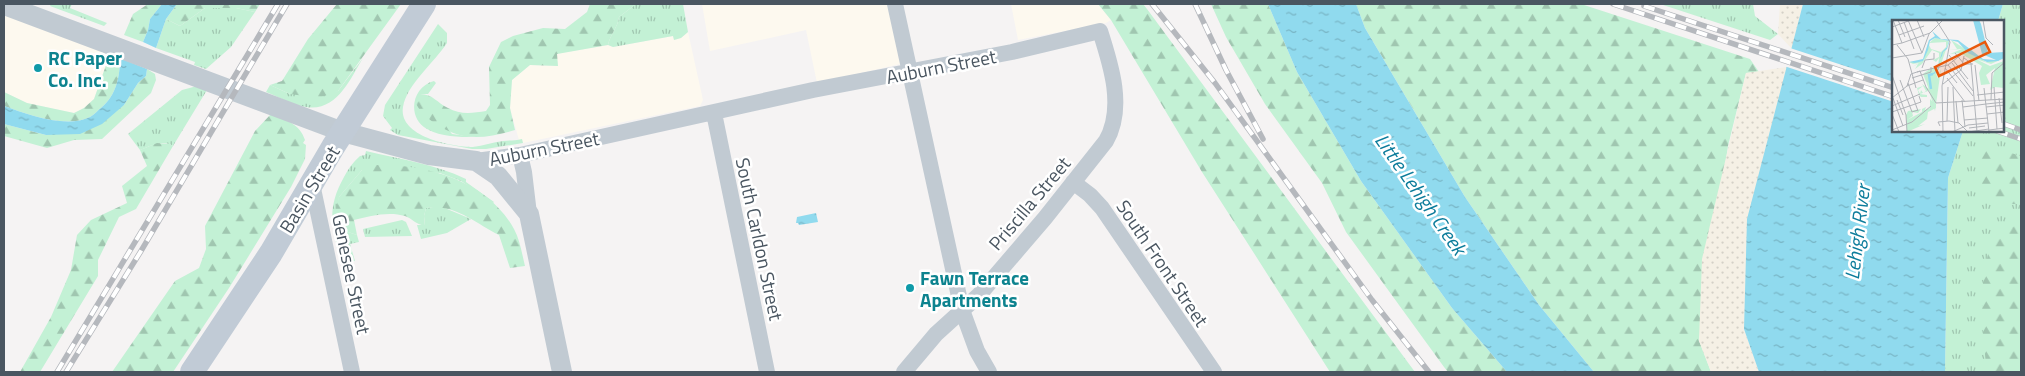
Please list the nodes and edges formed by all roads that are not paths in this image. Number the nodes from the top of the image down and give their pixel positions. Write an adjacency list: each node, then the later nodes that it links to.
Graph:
1 (424, 4): 7 (main road, Basin Street)
2 (895, 4): 5 (street)
3 (4, 5): 7 (street, Auburn Street)
4 (1100, 31): 5 (street, Auburn Street); 10 (street, Priscilla Street)
5 (910, 72): 6 (street, Auburn Street); 13 (street)
6 (714, 113): 8 (street, Auburn Street); 17 (street, South Carldon Street)
7 (343, 132): 9 (street, Auburn Street); 11 (main road, Basin Street)
8 (520, 155): 9 (street, Auburn Street); 12 (street)
9 (476, 161): 12 (street)
10 (1073, 182): 13 (street, Priscilla Street); 20 (street, South Front Street)
11 (312, 184): 14 (main road, Basin Street); 15 (street, Genesee Street)
12 (529, 214): 16 (street)
13 (962, 310): 18 (street, Priscilla Street); 19 (street)
14 (192, 372)
15 (352, 372)
16 (562, 372)
17 (767, 372)
18 (904, 372)
19 (989, 372)
20 (1214, 372)

